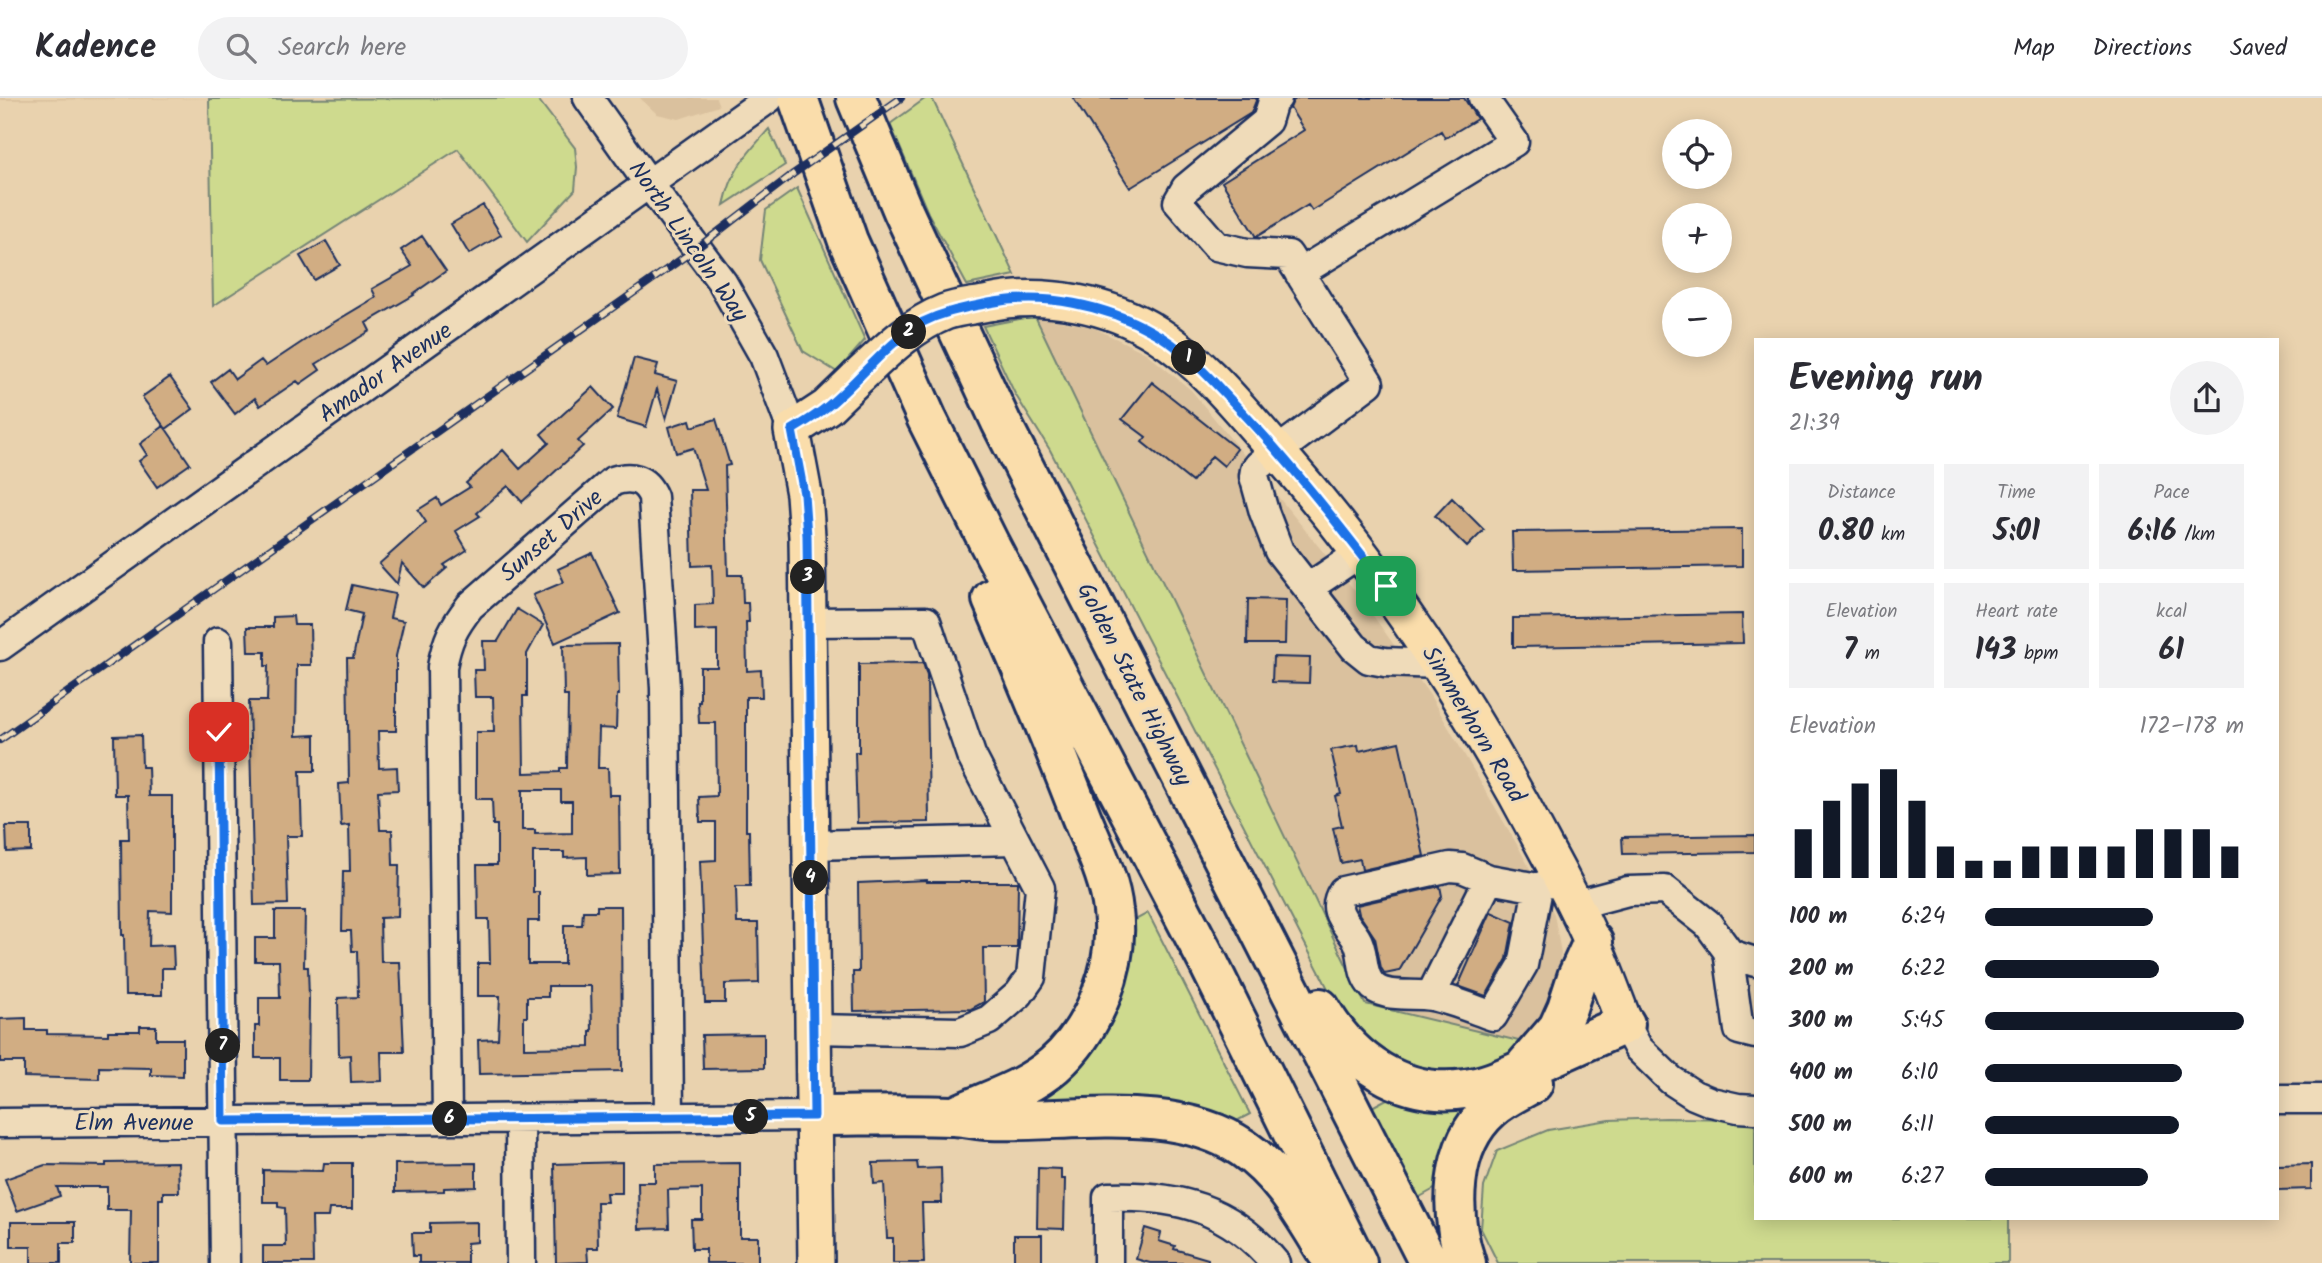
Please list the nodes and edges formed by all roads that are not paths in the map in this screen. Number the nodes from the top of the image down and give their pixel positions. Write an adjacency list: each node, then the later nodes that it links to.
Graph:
1 (589, 98): 7 (street, North Lincoln Way)
2 (798, 98): 9 (highway)
3 (856, 98): 20 (highway, Golden State Highway)
4 (1277, 98): 8 (street)
5 (1483, 98): 8 (street)
6 (764, 101): 7 (street, Amador Avenue)
7 (649, 184): 10 (street, North Lincoln Way); 16 (street, Amador Avenue)
8 (1299, 273): 11 (street)
9 (927, 419): 35 (highway); 47 (highway)
10 (792, 430): 11 (main road, Simmerhorn Road, bridge); 14 (main road, North Lincoln Way)
11 (1276, 450): 12 (main road, Simmerhorn Road); 13 (street)
12 (1360, 552): 13 (street); 17 (main road, Simmerhorn Road)
13 (1308, 588): 17 (street)
14 (808, 622): 18 (street); 19 (main road, North Lincoln Way)
15 (218, 642): 39 (street)
16 (0, 646)
17 (1439, 663): 22 (main road, Simmerhorn Road)
18 (1015, 840): 19 (street); 27 (street)
19 (811, 845): 27 (main road, North Lincoln Way)
20 (1227, 862): 30 (highway); 48 (highway, Golden State Highway)
21 (1489, 879): 22 (street); 26 (street); 26 (street)
22 (1558, 890): 23 (main road, Simmerhorn Road); 24 (street); 26 (street)
23 (1593, 942): 29 (main road, Simmerhorn Road); 30 (highway)
24 (1728, 951): 25 (street); 28 (street)
25 (1754, 962)
26 (1430, 995)
27 (813, 1029): 34 (main road, North Lincoln Way)
28 (1754, 1034)
29 (1631, 1036): 30 (highway); 33 (street, Simmerhorn Road); 49 (highway)
30 (1522, 1070)
31 (2279, 1099): 32 (street)
32 (2322, 1099)
33 (1754, 1109)
34 (814, 1116): 35 (highway); 37 (street, Elm Avenue); 43 (main road, North Lincoln Way)
35 (954, 1116): 46 (highway)
36 (520, 1118): 37 (street, Elm Avenue); 38 (street, Elm Avenue); 42 (street)
37 (668, 1118): 38 (street, Sunset Drive)
38 (447, 1119): 39 (street, Elm Avenue)
39 (223, 1121): 40 (street, Elm Avenue); 41 (street)
40 (0, 1123)
41 (225, 1263)
42 (521, 1263)
43 (816, 1263)
44 (1108, 1263): 45 (street)
45 (1275, 1263)
46 (1333, 1263)
47 (1357, 1263)
48 (1429, 1263)
49 (1466, 1263)

